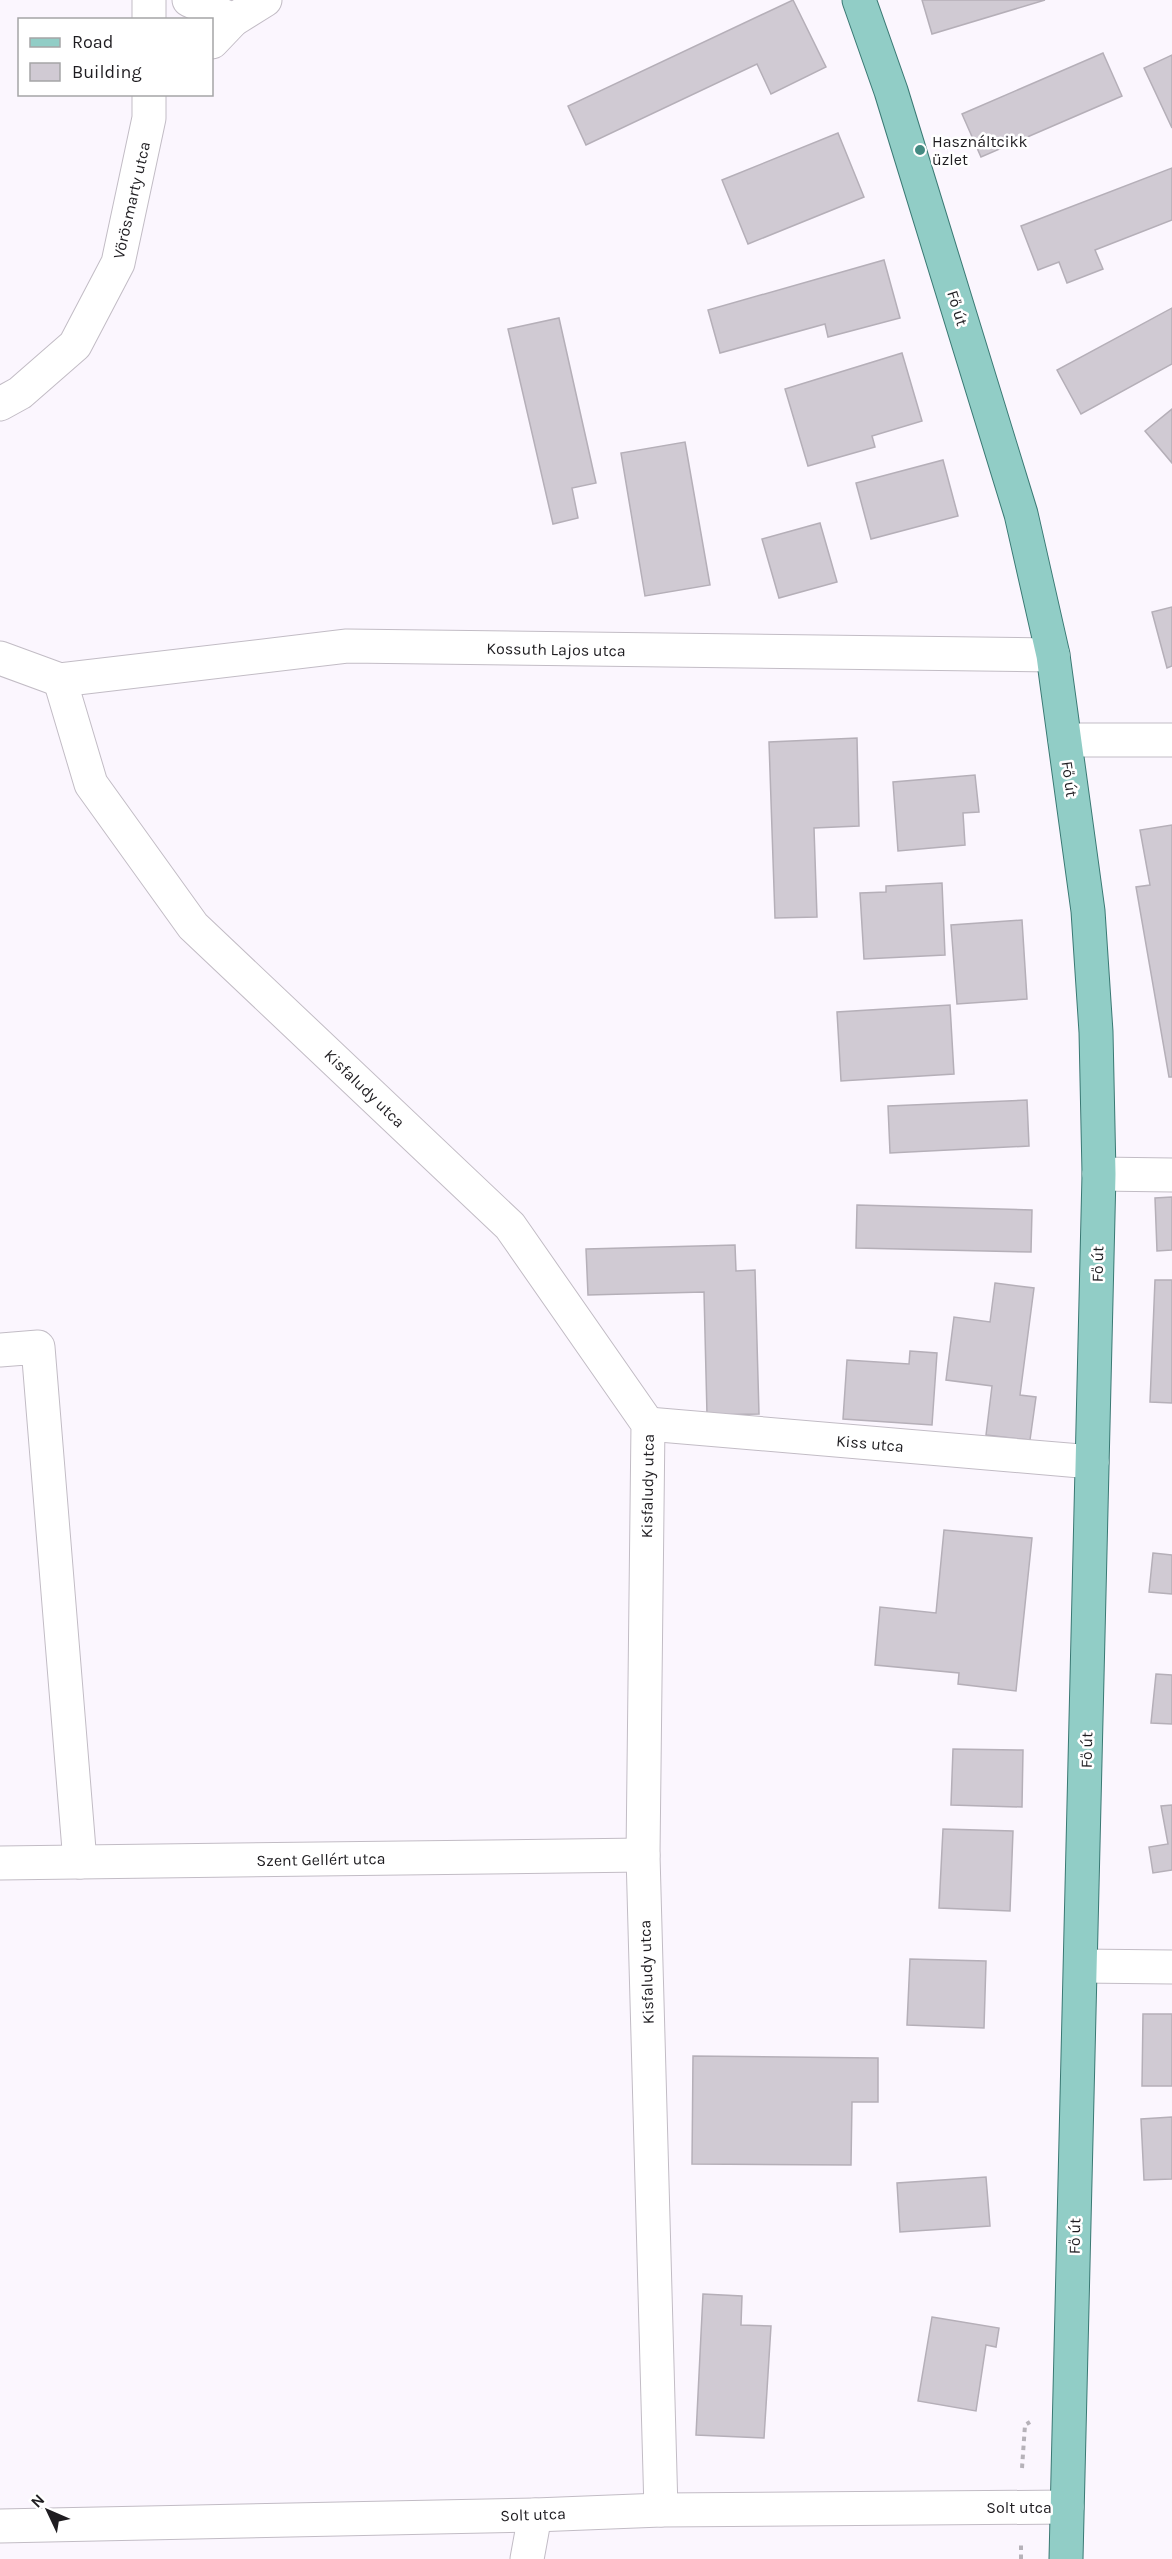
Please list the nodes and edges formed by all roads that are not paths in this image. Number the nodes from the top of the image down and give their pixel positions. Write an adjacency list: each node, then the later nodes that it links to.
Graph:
1 (149, 0): 5 (street)
2 (189, 0): 6 (street)
3 (265, 0): 7 (street)
4 (859, 0): 10 (main road, Fő út)
5 (149, 18)
6 (208, 18)
7 (222, 31)
8 (155, 102): 9 (street, Vörösmarty utca)
9 (0, 404)
10 (1053, 655): 12 (street, Kossuth Lajos utca); 13 (main road, Fő út)
11 (0, 658): 12 (street)
12 (60, 680): 18 (street, Kisfaludy utca)
13 (1065, 740): 14 (street); 15 (main road, Fő út)
14 (1172, 740)
15 (1099, 1174): 16 (street); 19 (main road, Fő út)
16 (1172, 1175)
17 (0, 1350): 21 (street)
18 (648, 1424): 19 (street, Kiss utca); 20 (street, Kisfaludy utca)
19 (1092, 1462): 23 (main road, Fő út)
20 (643, 1855): 21 (street, Szent Gellért utca); 26 (street, Kisfaludy utca)
21 (80, 1862): 22 (street, Szent Gellért utca)
22 (0, 1863)
23 (1081, 1966): 24 (street); 25 (main road, Fő út)
24 (1172, 1967)
25 (1067, 2507): 26 (street, Solt utca); 30 (main road, Fő út)
26 (661, 2510): 27 (street, Solt utca)
27 (535, 2514): 28 (street, Solt utca); 29 (street)
28 (0, 2526)
29 (527, 2559)
30 (1066, 2559)

